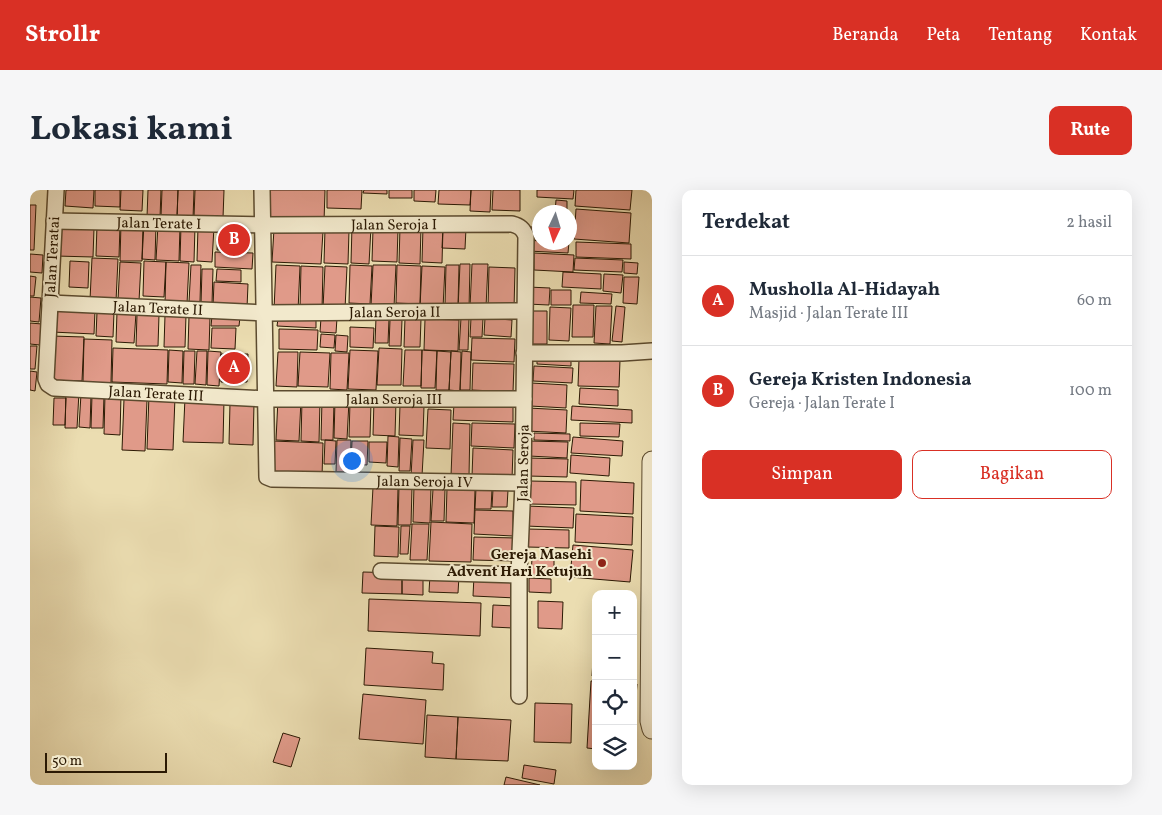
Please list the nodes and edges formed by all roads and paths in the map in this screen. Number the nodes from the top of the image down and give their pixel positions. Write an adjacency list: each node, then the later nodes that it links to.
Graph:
1 (56, 190): 3 (street, Jalan Teratai)
2 (262, 190): 4 (street)
3 (54, 221): 4 (street, Jalan Terate I); 6 (street, Jalan Teratai)
4 (263, 225): 5 (street, Jalan Seroja I); 8 (street)
5 (524, 230): 7 (street, Jalan Seroja)
6 (50, 304): 8 (street, Jalan Terate II); 11 (street, Jalan Teratai)
7 (524, 311): 8 (street, Jalan Seroja II); 10 (street, Jalan Seroja)
8 (265, 313): 12 (street)
9 (652, 350): 10 (street)
10 (524, 353): 13 (street, Jalan Seroja)
11 (48, 384): 12 (street, Jalan Terate III)
12 (266, 399): 13 (street, Jalan Seroja III); 15 (street, Jalan Seroja IV)
13 (524, 399): 15 (street, Jalan Seroja)
14 (652, 461): 19 (street)
15 (523, 483): 17 (street, Jalan Seroja)
16 (381, 571): 17 (street)
17 (519, 575): 18 (street, Jalan Seroja)
18 (519, 696)
19 (652, 729)

